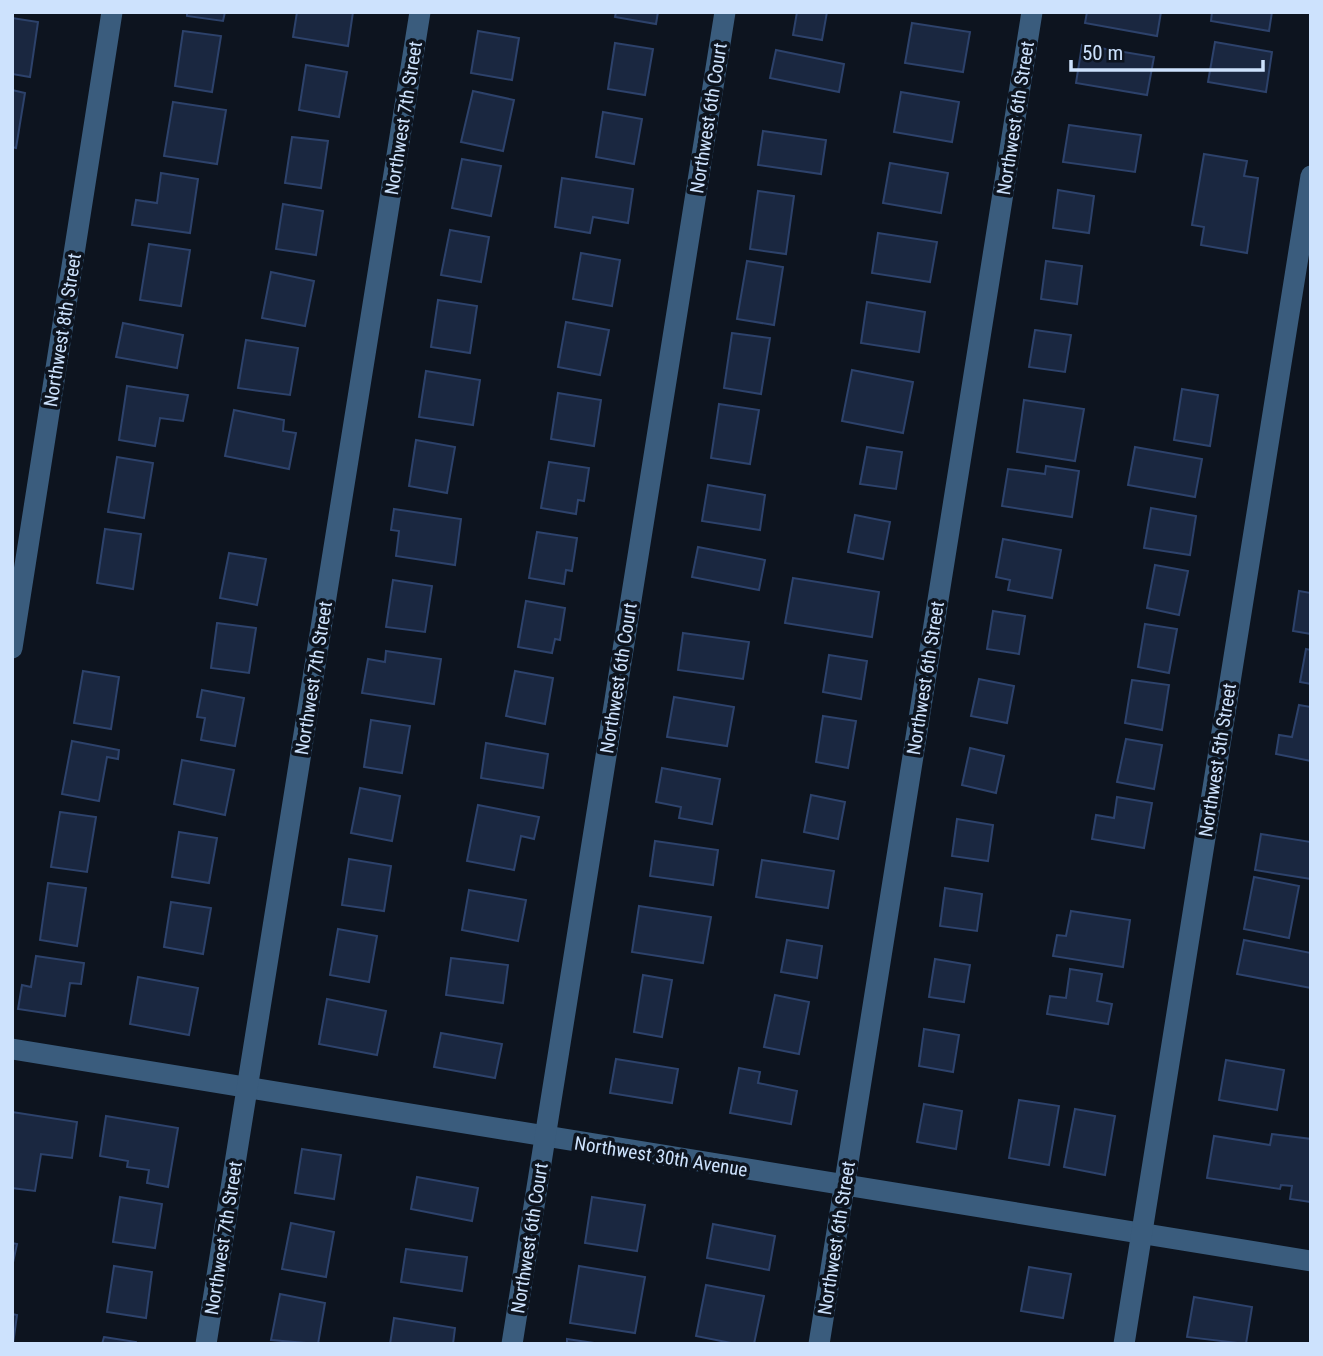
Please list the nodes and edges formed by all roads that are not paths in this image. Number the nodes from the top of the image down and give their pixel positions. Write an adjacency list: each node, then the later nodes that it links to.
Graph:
1 (112, 12): 6 (street, Northwest 8th Street)
2 (420, 12): 8 (street, Northwest 7th Street)
3 (725, 12): 9 (street, Northwest 6th Court)
4 (1032, 12): 10 (street, Northwest 6th Street)
5 (1311, 176): 11 (street, Northwest 5th Street)
6 (12, 648)
7 (12, 1049): 8 (street, Northwest 30th Avenue)
8 (247, 1088): 9 (street, Northwest 30th Avenue); 13 (street, Northwest 7th Street)
9 (545, 1137): 10 (street, Northwest 30th Avenue); 14 (street, Northwest 6th Court)
10 (844, 1186): 11 (street, Northwest 30th Avenue); 15 (street, Northwest 6th Street)
11 (1141, 1236): 12 (street, Northwest 30th Avenue); 16 (street, Northwest 5th Street)
12 (1311, 1261)
13 (206, 1344)
14 (512, 1344)
15 (819, 1344)
16 (1124, 1344)

